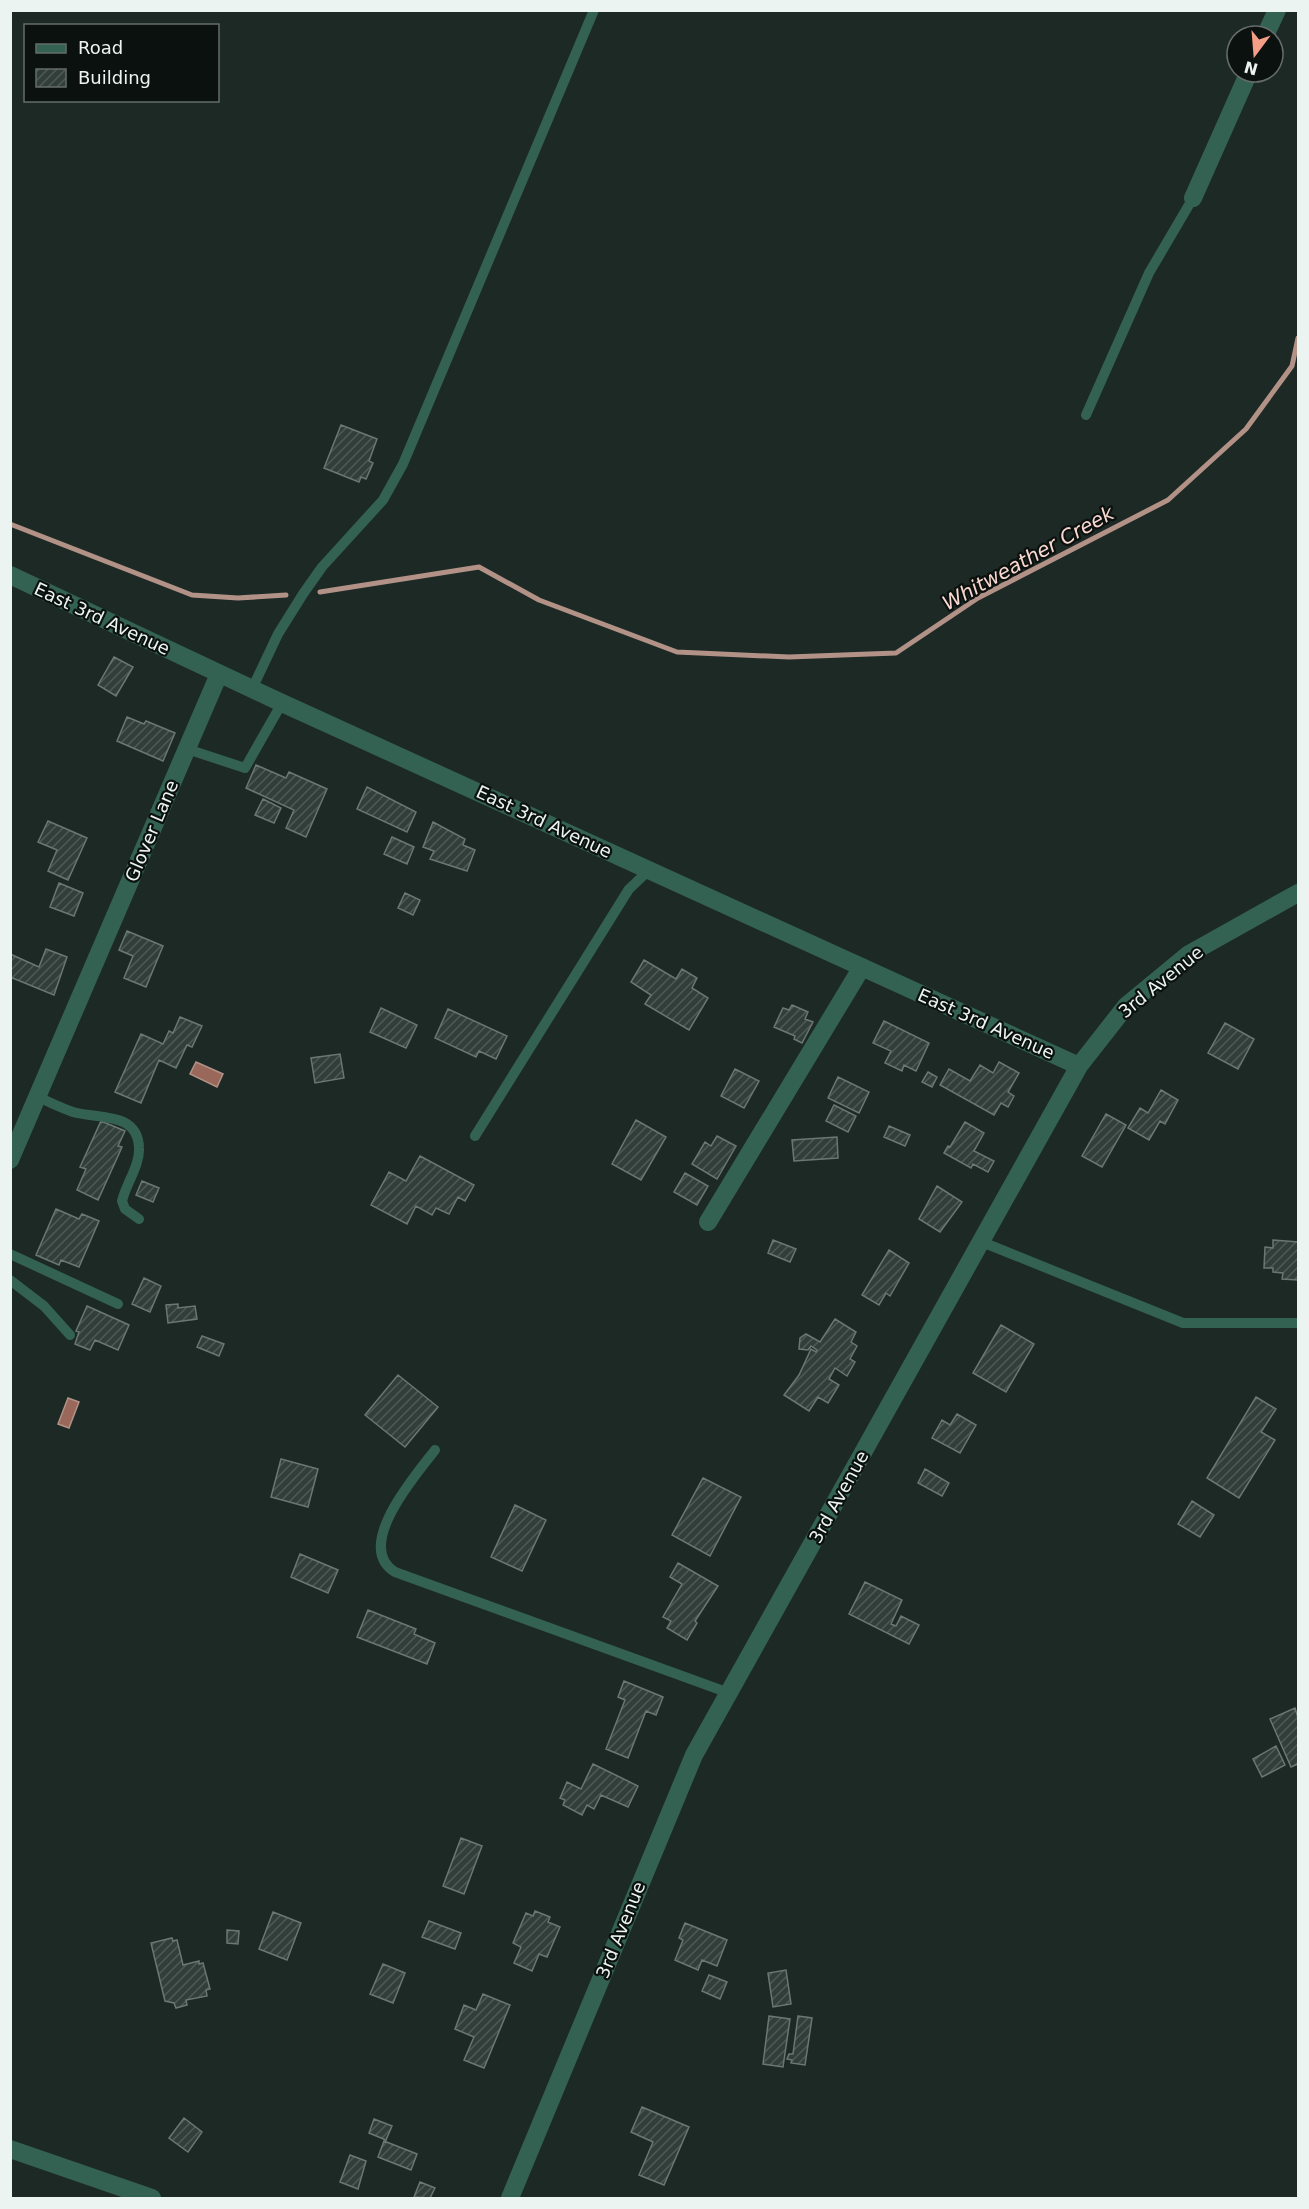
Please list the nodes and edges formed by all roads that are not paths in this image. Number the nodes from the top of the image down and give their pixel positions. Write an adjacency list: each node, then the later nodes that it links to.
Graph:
1 (594, 10): 9 (lane)
2 (1276, 10): 3 (street)
3 (1270, 24)
4 (1244, 84): 5 (street)
5 (1193, 198): 6 (lane)
6 (1086, 415)
7 (10, 575): 8 (street, East 3rd Avenue)
8 (219, 674): 9 (street, East 3rd Avenue); 11 (street, Glover Lane)
9 (252, 689): 10 (street, East 3rd Avenue)
10 (282, 703): 11 (lane); 12 (street, East 3rd Avenue)
11 (188, 749): 16 (street, Glover Lane)
12 (649, 870): 14 (street, East 3rd Avenue); 17 (lane)
13 (1299, 893): 15 (street, 3rd Avenue)
14 (862, 967): 15 (street, East 3rd Avenue); 20 (street)
15 (1079, 1066): 21 (street, 3rd Avenue)
16 (38, 1097): 18 (street, Glover Lane); 19 (lane)
17 (475, 1136)
18 (10, 1160)
19 (139, 1219)
20 (708, 1222)
21 (982, 1242): 25 (lane); 28 (street, 3rd Avenue)
22 (10, 1254): 24 (lane)
23 (10, 1280): 26 (lane)
24 (118, 1304)
25 (1299, 1323)
26 (70, 1335)
27 (435, 1450): 28 (lane)
28 (729, 1693): 31 (street, 3rd Avenue)
29 (10, 2149): 30 (street)
30 (152, 2199)
31 (510, 2199)

